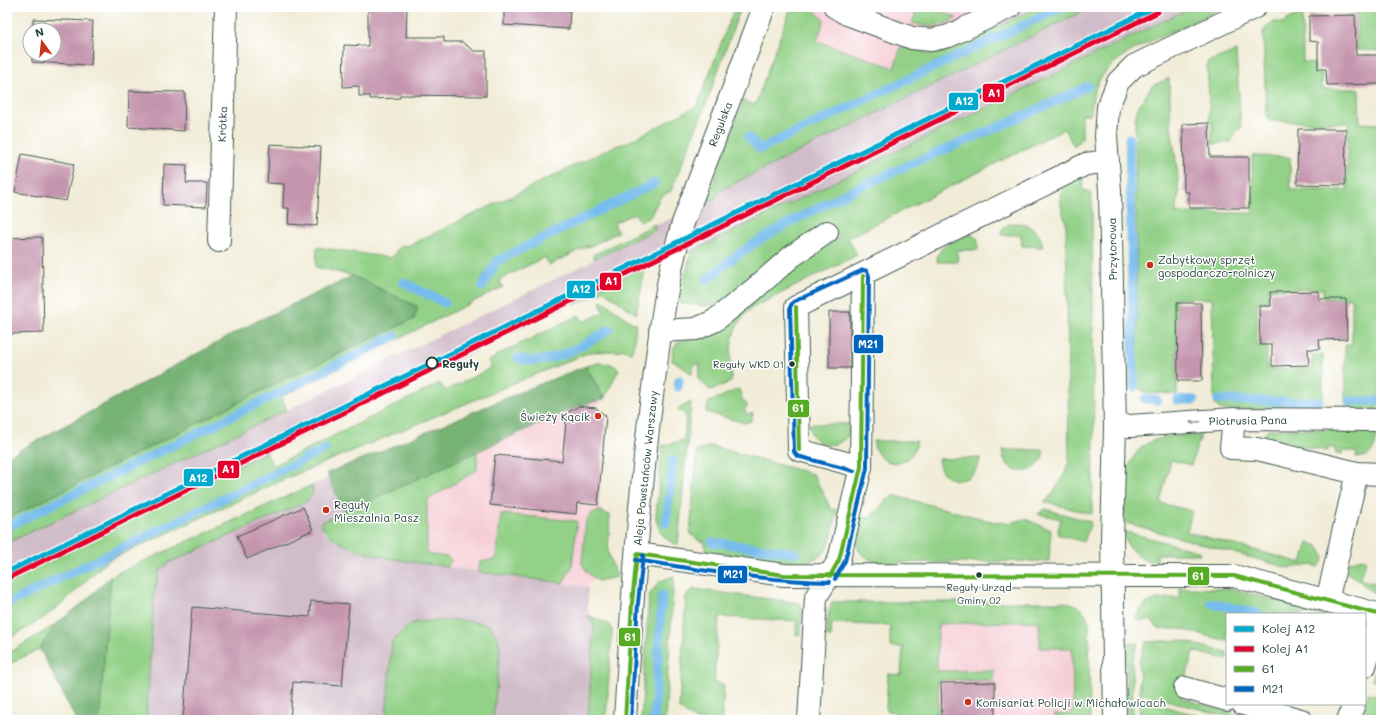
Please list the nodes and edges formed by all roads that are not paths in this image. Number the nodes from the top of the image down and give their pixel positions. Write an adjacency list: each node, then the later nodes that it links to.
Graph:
1 (226, 7): 8 (street, Krótka)
2 (764, 7): 9 (street, Regulska)
3 (836, 7): 4 (street)
4 (1010, 7)
5 (1255, 7): 6 (street, Przytorowa)
6 (1108, 161): 10 (street); 14 (street, Przytorowa)
7 (827, 232): 11 (street)
8 (219, 241)
9 (677, 242): 11 (street, Aleja Powstańców Warszawy)
10 (863, 276): 15 (street); 15 (street)
11 (660, 331): 18 (street, Aleja Powstańców Warszawy)
12 (1234, 419): 13 (street, Piotrusia Pana); 14 (street, Piotrusia Pana, one-way to 14); 16 (street)
13 (1381, 420)
14 (1115, 427): 20 (street, Przytorowa)
15 (861, 467): 19 (street)
16 (1357, 473): 17 (street); 21 (street)
17 (1381, 474)
18 (637, 554): 19 (street); 28 (street, Aleja Powstańców Warszawy)
19 (830, 576): 20 (street); 29 (street)
20 (1113, 576): 21 (street); 30 (street, Przytorowa)
21 (1327, 601): 22 (street)
22 (1381, 615): 23 (street)
23 (1366, 663)
24 (1185, 688): 25 (street)
25 (1226, 700)
26 (1247, 705): 31 (street)
27 (1354, 705): 32 (street)
28 (625, 720)
29 (809, 720)
30 (1115, 720)
31 (1301, 720)
32 (1348, 720)

